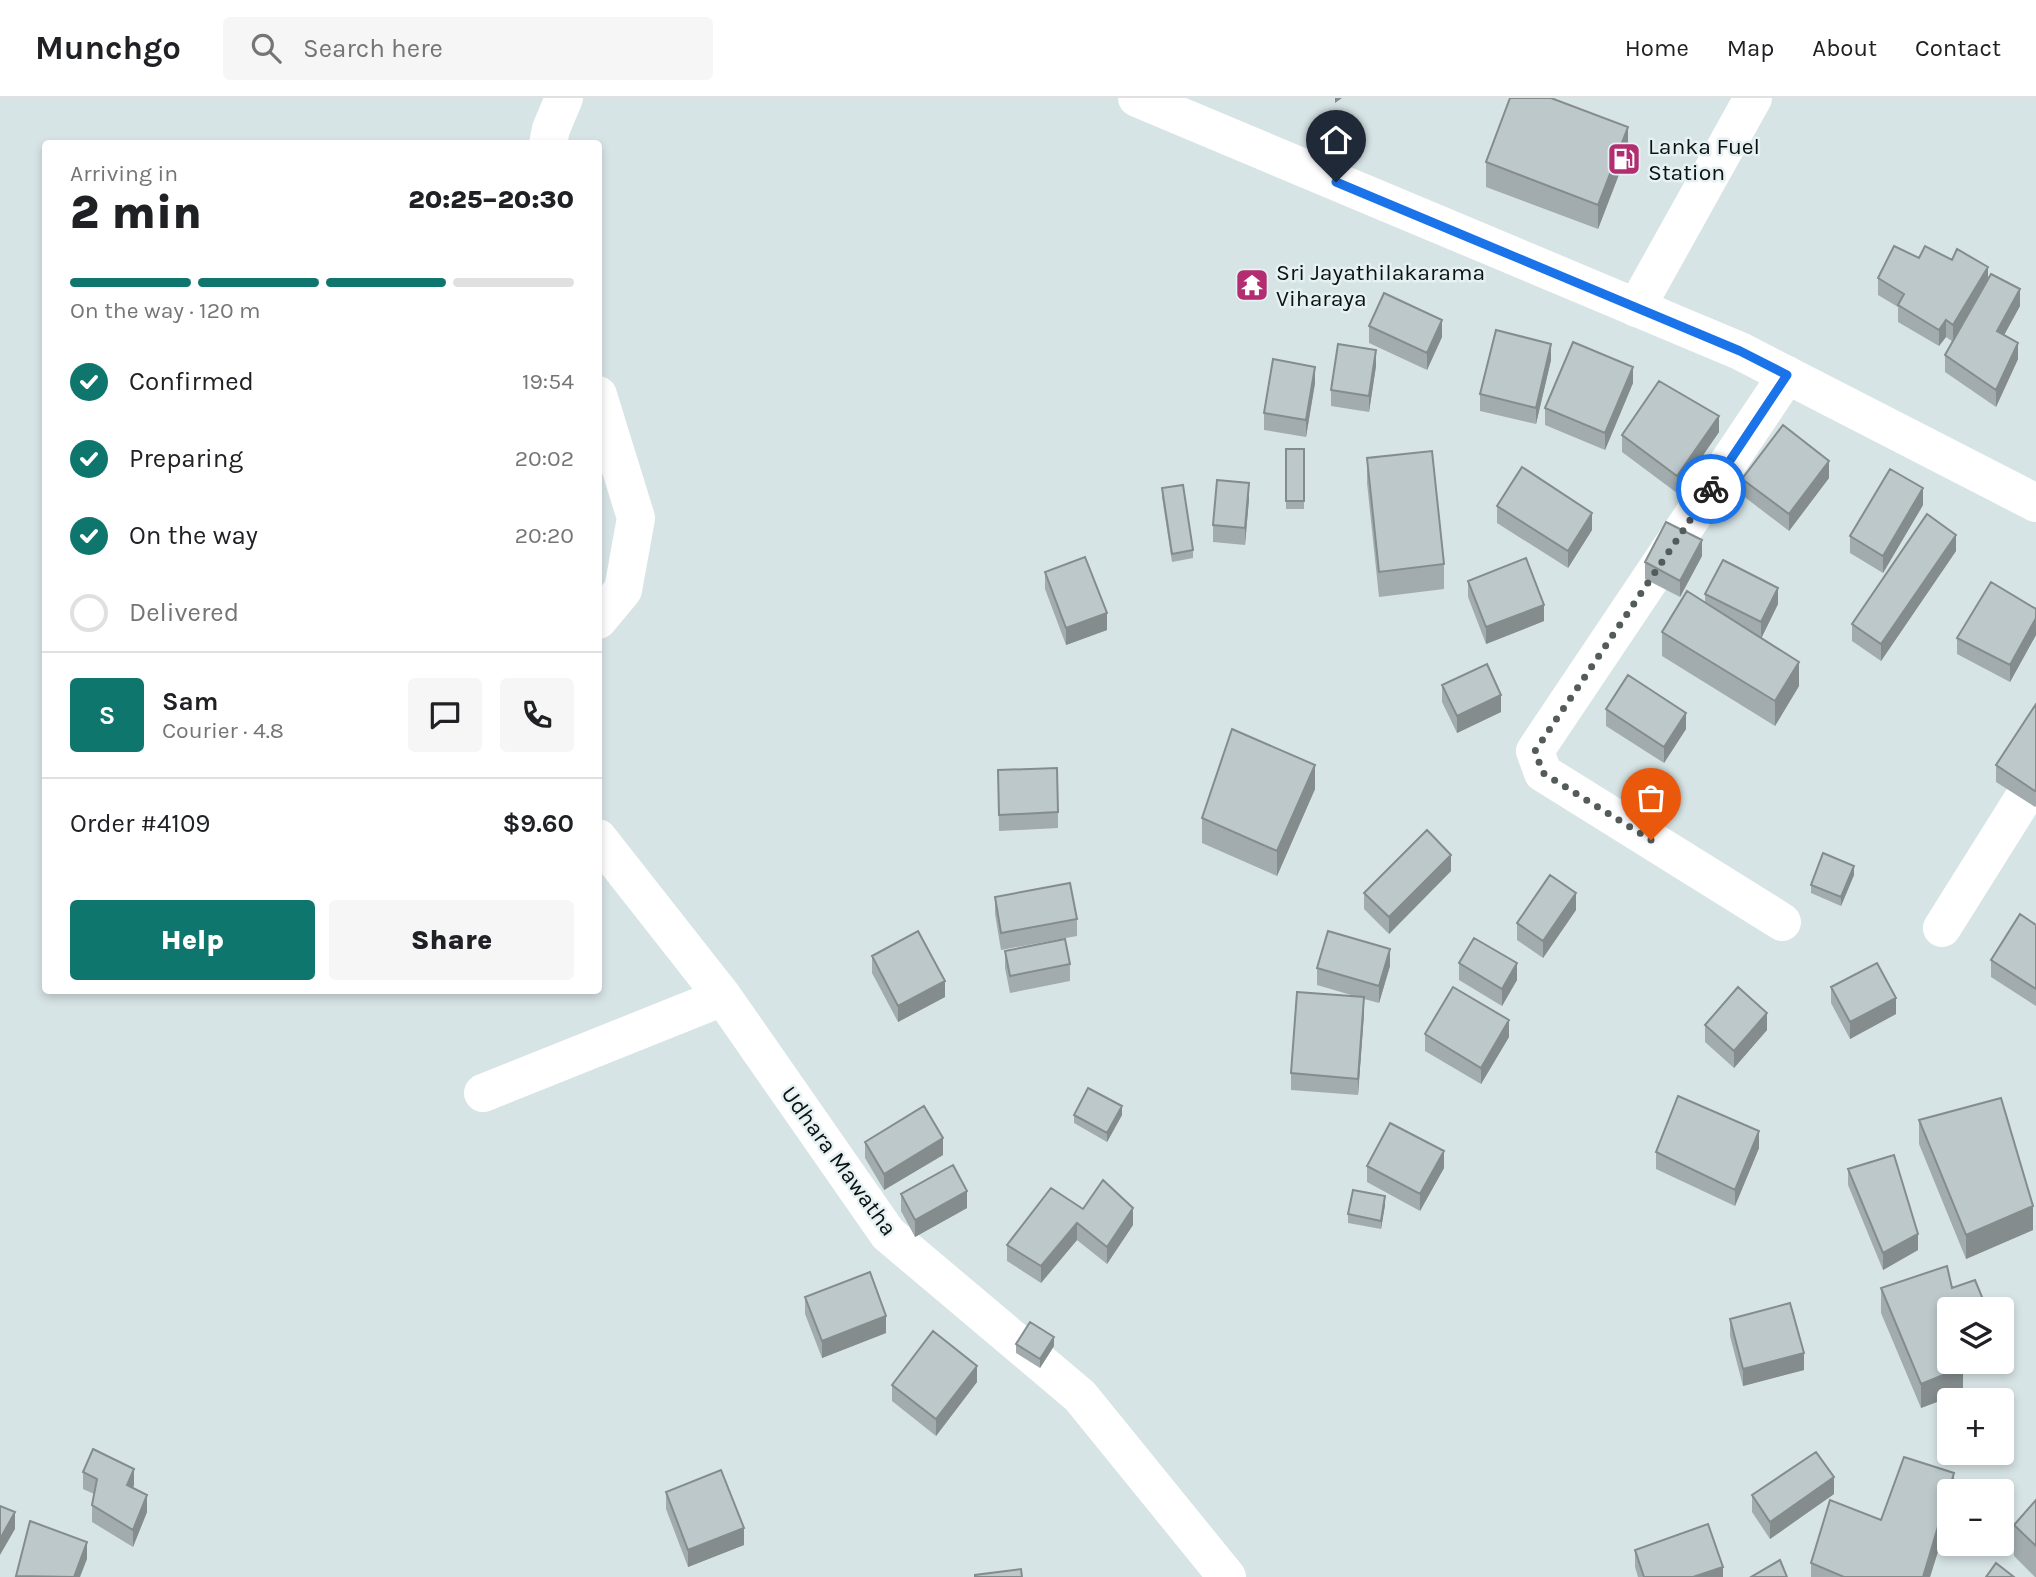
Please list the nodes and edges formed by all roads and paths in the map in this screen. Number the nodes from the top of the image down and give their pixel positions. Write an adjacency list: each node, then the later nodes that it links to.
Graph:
1 (564, 98): 4 (street)
2 (1137, 98): 5 (street)
3 (1753, 98): 5 (street)
4 (549, 140)
5 (1636, 308): 6 (street)
6 (1787, 375): 8 (street); 12 (street)
7 (602, 408): 9 (street)
8 (2036, 503)
9 (602, 615)
10 (2036, 778): 13 (street)
11 (602, 843): 14 (street, Udhara Mawatha)
12 (1782, 922)
13 (1942, 928)
14 (723, 997): 15 (street); 16 (street, Udhara Mawatha)
15 (483, 1093)
16 (1227, 1577)

